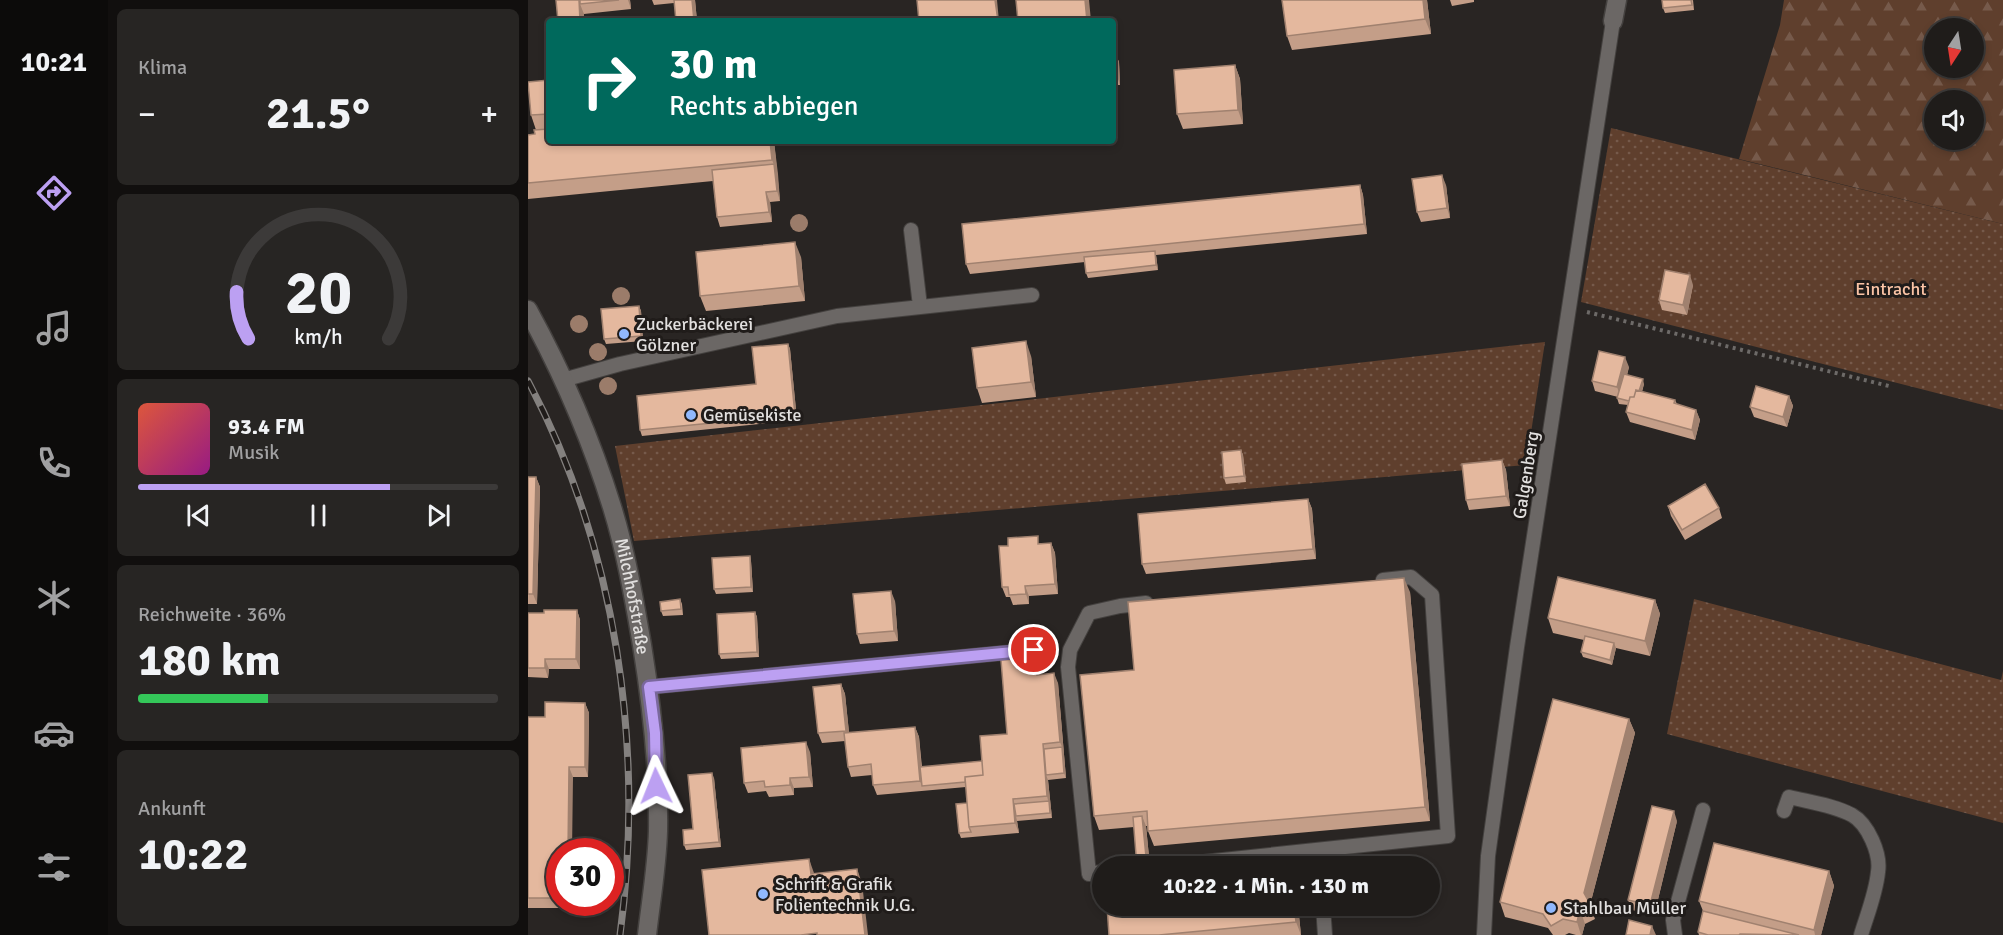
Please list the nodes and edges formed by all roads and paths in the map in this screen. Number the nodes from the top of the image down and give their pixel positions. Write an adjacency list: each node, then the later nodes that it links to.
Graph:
1 (1617, 0): 2 (street)
2 (1613, 21): 23 (lane, Galgenberg)
3 (911, 231): 5 (lane)
4 (1032, 296): 5 (lane)
5 (920, 306): 8 (lane)
6 (528, 310): 8 (street, Milchhofstraße)
7 (1580, 311): 9 (path)
8 (562, 380): 13 (street, Milchhofstraße)
9 (1889, 386)
10 (1365, 581): 16 (lane)
11 (1155, 602): 19 (lane)
12 (1034, 650): 13 (lane)
13 (649, 687): 21 (street, Milchhofstraße)
14 (1703, 810): 24 (lane)
15 (1784, 811): 25 (lane)
16 (1319, 851): 17 (lane); 18 (lane)
17 (1268, 856)
18 (1319, 856)
19 (1092, 874)
20 (1324, 916): 22 (lane)
21 (646, 935)
22 (1326, 935)
23 (1484, 935)
24 (1675, 935)
25 (1862, 935)

